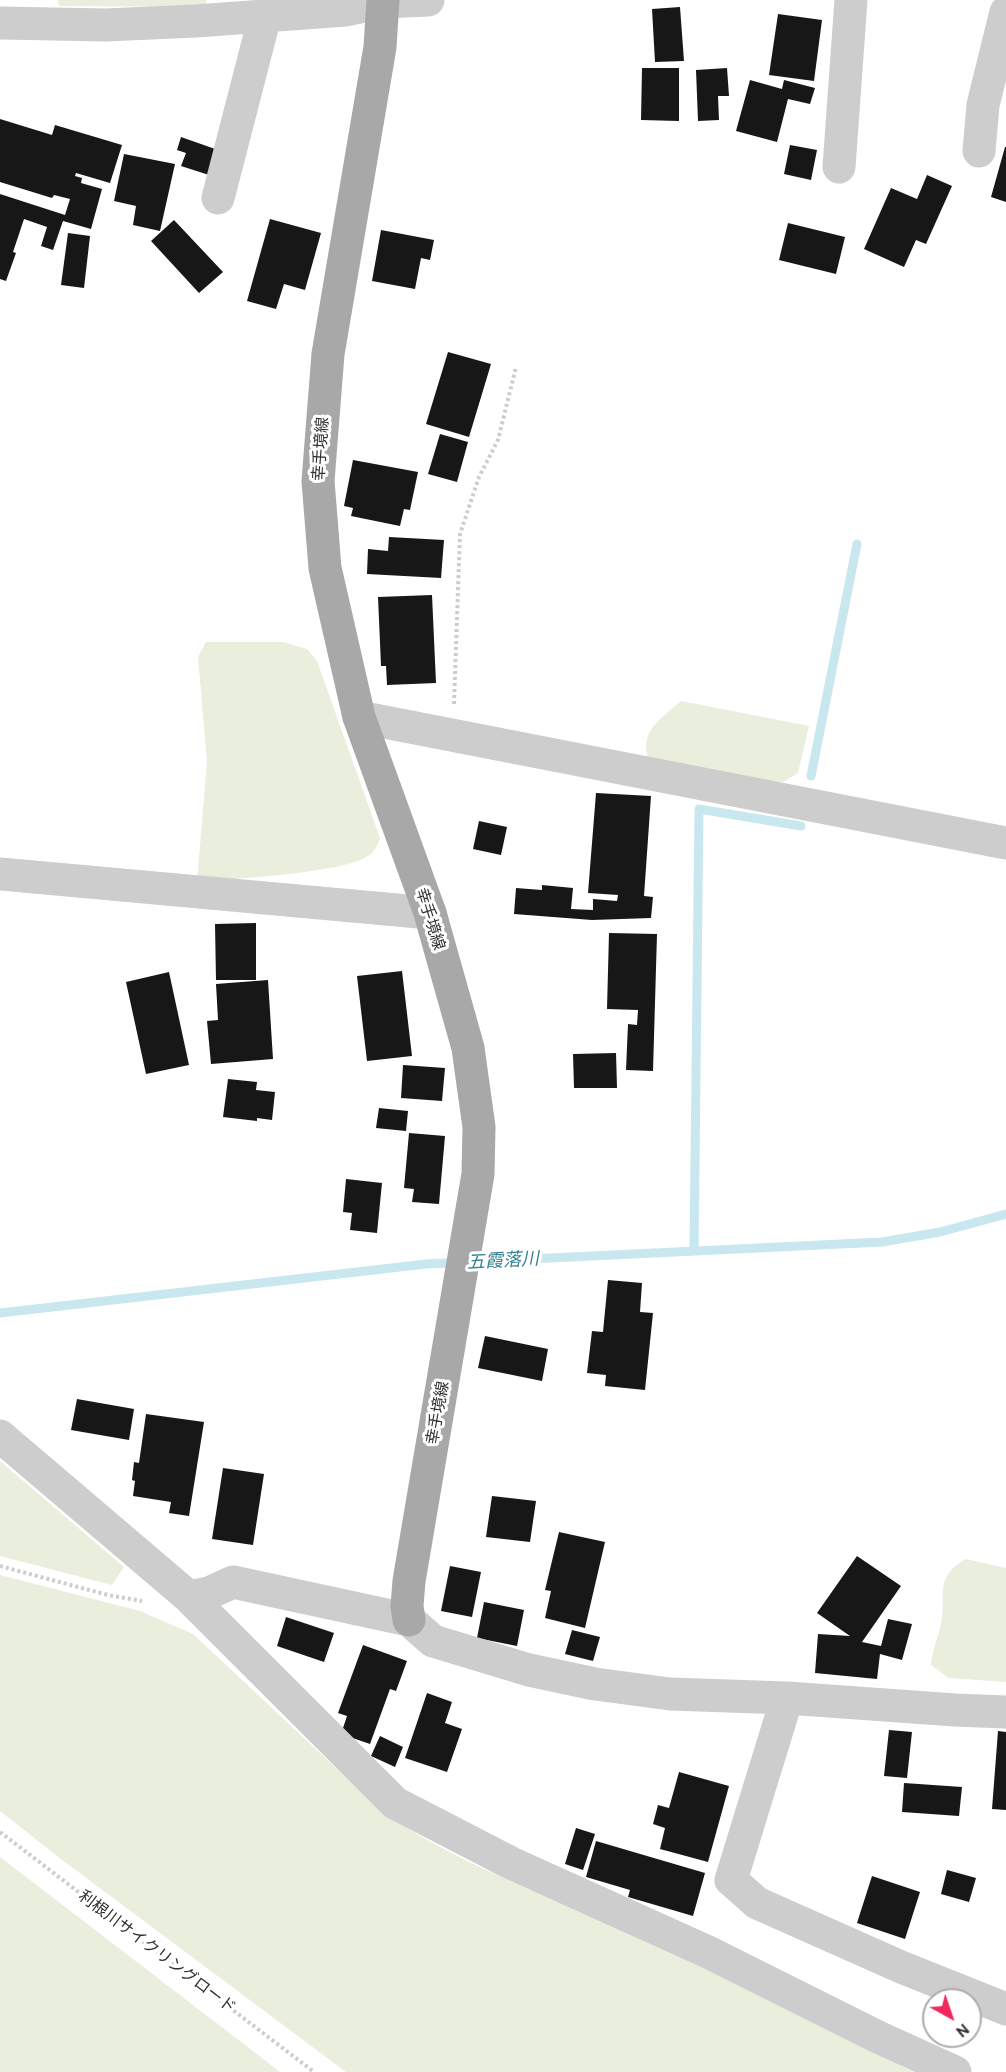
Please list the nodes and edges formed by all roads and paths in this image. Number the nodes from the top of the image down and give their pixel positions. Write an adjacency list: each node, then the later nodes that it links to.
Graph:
1 (428, 0): 3 (street)
2 (851, 0): 8 (street)
3 (383, 1): 5 (street); 11 (main road, 幸手境線)
4 (1006, 12): 7 (street)
5 (266, 16): 6 (street); 9 (street)
6 (0, 23)
7 (979, 151)
8 (839, 167)
9 (218, 198)
10 (516, 367): 12 (path)
11 (359, 717): 12 (street); 15 (main road, 幸手境線)
12 (453, 735): 13 (street)
13 (1006, 843)
14 (0, 874): 15 (street)
15 (430, 913): 19 (main road, 幸手境線)
16 (0, 1436): 18 (street)
17 (0, 1566): 18 (path)
18 (189, 1598): 19 (street); 25 (street)
19 (409, 1620): 20 (street)
20 (787, 1698): 21 (street); 23 (street)
21 (1006, 1712)
22 (0, 1832): 24 (path, 利根川サイクリングロード)
23 (1006, 2009)
24 (314, 2072)
25 (955, 2072)

